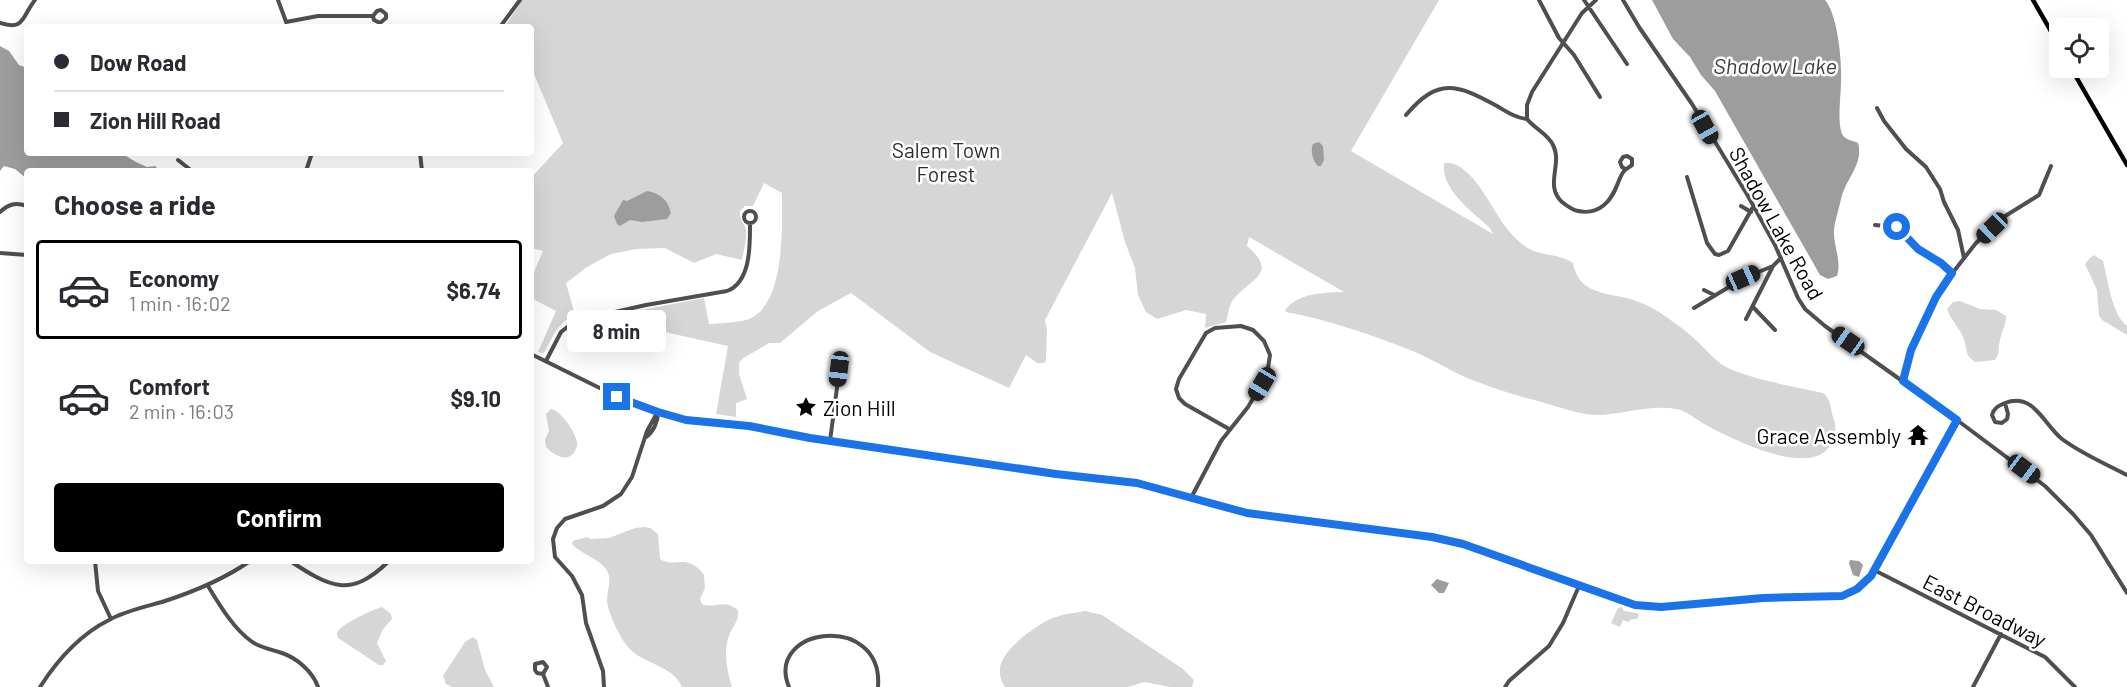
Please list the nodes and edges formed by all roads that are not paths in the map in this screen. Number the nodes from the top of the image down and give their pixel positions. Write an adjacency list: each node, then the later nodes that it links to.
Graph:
1 (35, 0): 11 (street)
2 (278, 0): 12 (street)
3 (520, 0): 13 (street)
4 (1539, 0): 15 (street)
5 (1584, 0): 9 (street)
6 (1596, 0): 9 (street)
7 (1623, 0): 30 (street, Shadow Lake Road)
8 (2033, 0): 14 (main road)
9 (1588, 6): 15 (street); 16 (street)
10 (374, 16): 12 (street)
11 (0, 23)
12 (287, 24)
13 (502, 24)
14 (2049, 28)
15 (1564, 42): 18 (street); 21 (street)
16 (1627, 64)
17 (2077, 78): 23 (main road)
18 (1599, 97)
19 (1877, 108): 37 (street)
20 (1406, 115): 21 (street)
21 (1527, 119): 26 (street)
22 (178, 160): 25 (street)
23 (2127, 165)
24 (2051, 166): 37 (street)
25 (188, 168)
26 (1625, 169)
27 (1687, 177): 30 (street)
28 (24, 205): 31 (street)
29 (1741, 206): 30 (street)
30 (1752, 209): 36 (street, Shadow Lake Road)
31 (0, 212)
32 (750, 224): 48 (street)
33 (1875, 225): 39 (street)
34 (0, 253): 35 (street)
35 (24, 255)
36 (1781, 258): 38 (street); 49 (street, Shadow Lake Road)
37 (1964, 258): 39 (street)
38 (1773, 266): 41 (street); 42 (street)
39 (1952, 273): 49 (street)
40 (1704, 290): 41 (street)
41 (1715, 296): 43 (street)
42 (1753, 307): 44 (street); 45 (street)
43 (1694, 308)
44 (1746, 319)
45 (1775, 330)
46 (534, 355): 48 (street)
47 (841, 357): 54 (street)
48 (546, 361): 51 (street)
49 (1903, 381): 52 (street, Shadow Lake Road)
50 (2005, 403): 50 (street); 55 (street)
51 (658, 412): 54 (street); 71 (street)
52 (1957, 420): 61 (street); 64 (street, Shadow Lake Road)
53 (1229, 429): 53 (street); 56 (street)
54 (830, 441): 56 (street)
55 (2127, 476)
56 (1191, 498): 63 (street)
57 (95, 564): 65 (street)
58 (245, 564): 62 (street)
59 (294, 564): 60 (street)
60 (385, 564)
61 (1874, 570): 63 (street); 66 (street, East Broadway)
62 (208, 586): 65 (street); 69 (street)
63 (1579, 586): 74 (street)
64 (2127, 593)
65 (111, 619): 68 (street)
66 (2001, 634): 75 (street); 76 (street, East Broadway)
67 (543, 674): 70 (street)
68 (40, 687)
69 (318, 687)
70 (548, 687)
71 (604, 687)
72 (789, 687): 73 (street)
73 (878, 687)
74 (1505, 687)
75 (1973, 687)
76 (2075, 687)

